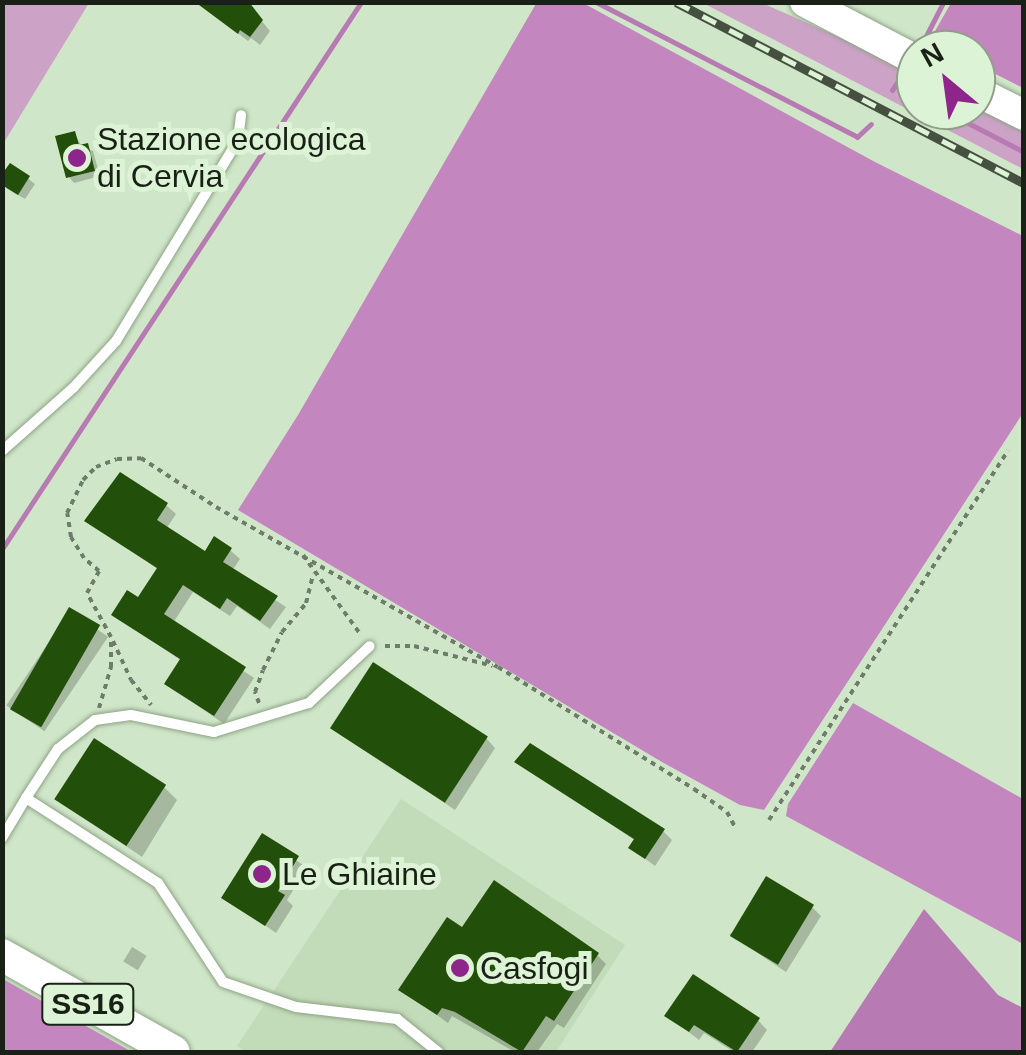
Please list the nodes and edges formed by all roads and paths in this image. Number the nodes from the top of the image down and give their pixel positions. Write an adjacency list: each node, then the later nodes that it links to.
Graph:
1 (805, 2): 2 (street)
2 (896, 50)
3 (996, 101): 5 (street)
4 (241, 115): 6 (lane)
5 (1024, 115)
6 (2, 451)
7 (1008, 451): 17 (path)
8 (303, 554): 9 (path); 10 (path); 12 (path)
9 (313, 574): 11 (path); 13 (path)
10 (110, 637): 14 (path); 15 (path)
11 (370, 646): 12 (path); 13 (lane)
12 (498, 667): 18 (path)
13 (263, 718): 15 (lane)
14 (95, 720): 15 (lane); 16 (lane)
15 (167, 725)
16 (26, 798): 19 (lane); 22 (lane)
17 (769, 820)
18 (735, 826)
19 (2, 838)
20 (2, 955): 21 (main road, SS16)
21 (174, 1052)
22 (438, 1052)

